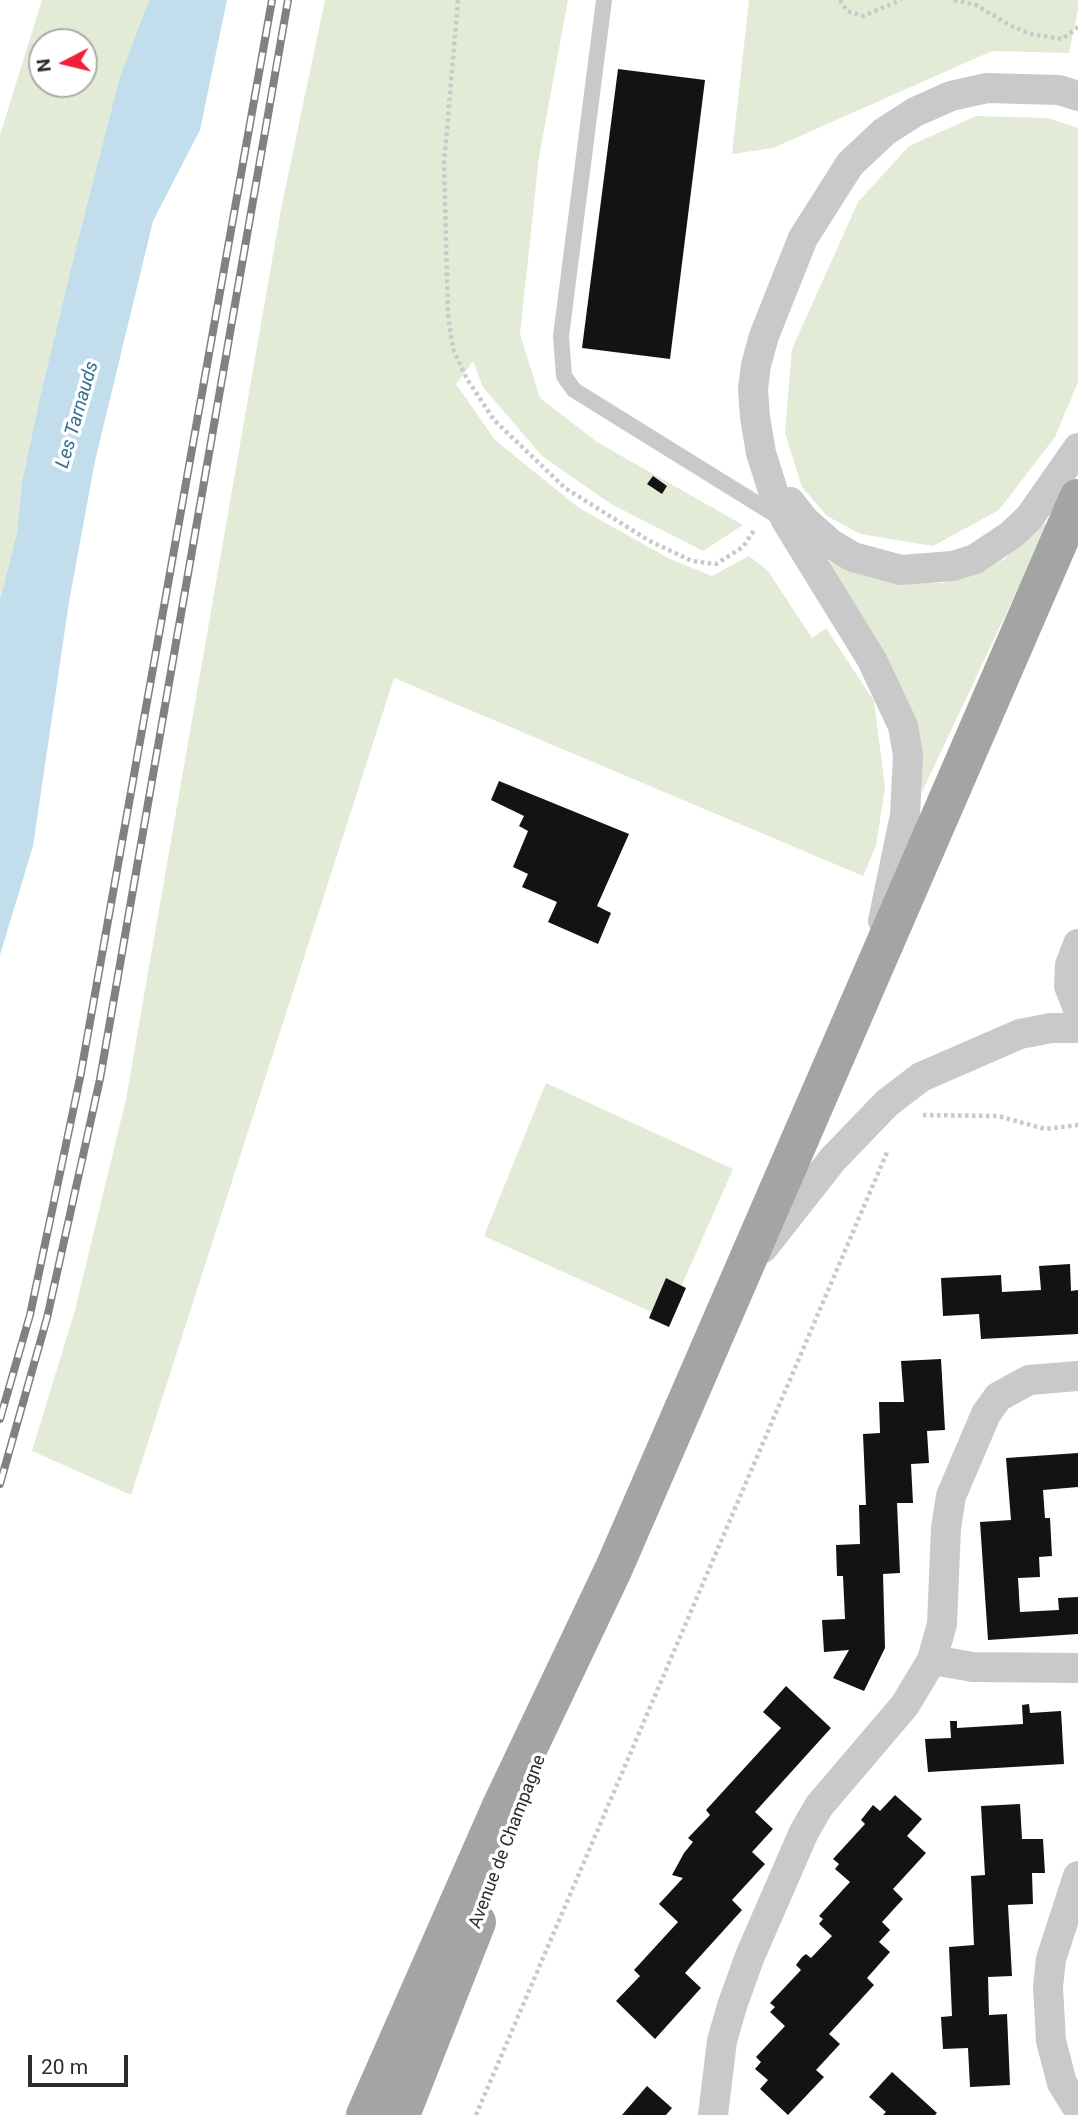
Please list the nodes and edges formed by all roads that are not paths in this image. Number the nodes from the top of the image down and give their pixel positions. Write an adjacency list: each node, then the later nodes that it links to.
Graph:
1 (604, 0): 6 (lane)
2 (1078, 96): 4 (street)
3 (1078, 448): 4 (street)
4 (761, 453): 6 (street)
5 (1078, 498): 8 (main road)
6 (777, 516): 8 (street)
7 (1078, 944): 9 (street)
8 (873, 969): 11 (main road)
9 (1078, 1009)
10 (1078, 1028): 11 (street)
11 (739, 1279): 13 (main road)
12 (1078, 1376): 14 (street)
13 (614, 1568): 18 (main road); 19 (main road, Avenue de Champagne)
14 (932, 1660): 15 (street); 20 (street)
15 (1078, 1668)
16 (1078, 1876): 17 (street)
17 (1071, 2107)
18 (365, 2115)
19 (401, 2115)
20 (713, 2115)

